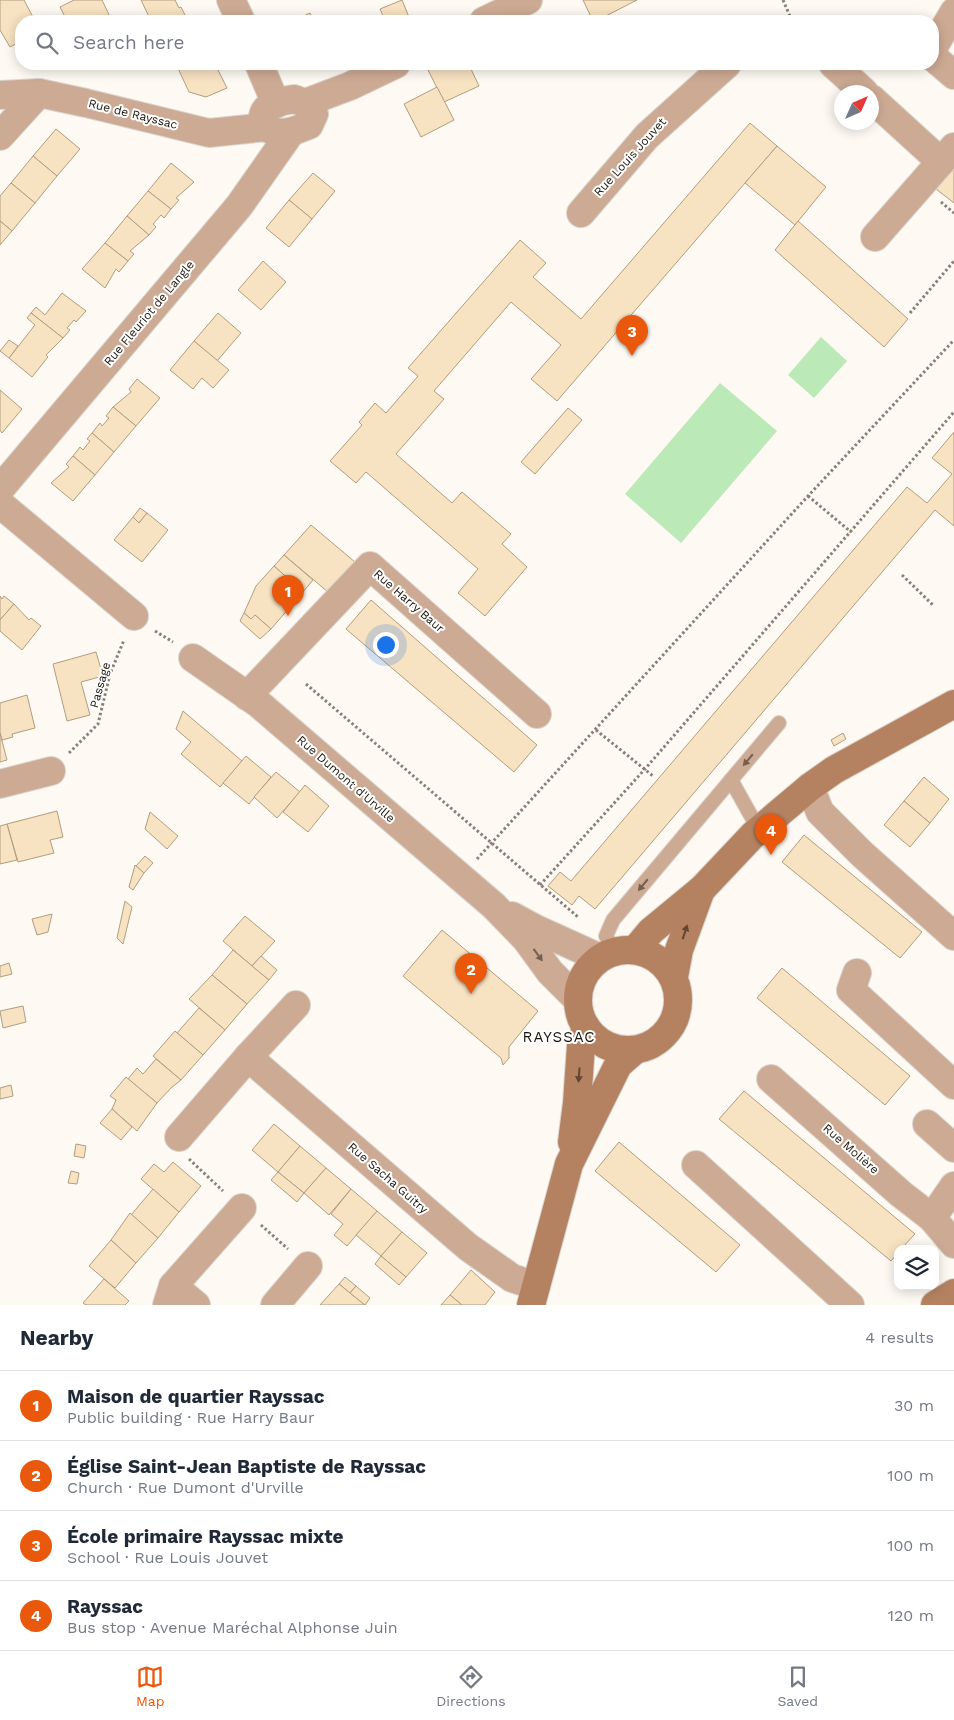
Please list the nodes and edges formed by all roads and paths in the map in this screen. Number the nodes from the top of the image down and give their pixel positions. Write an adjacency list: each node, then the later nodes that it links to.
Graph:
1 (231, 0): 5 (street)
2 (528, 0): 6 (street)
3 (783, 0): 7 (path)
4 (954, 12): 8 (street)
5 (238, 15)
6 (497, 15)
7 (789, 15)
8 (939, 38)
9 (939, 62): 14 (street)
10 (261, 70): 19 (street)
11 (383, 70): 19 (street, Rue de Rayssac)
12 (719, 70): 22 (street, Rue Louis Jouvet)
13 (840, 70): 15 (street)
14 (954, 75)
15 (856, 85)
16 (39, 93): 17 (street, Rue de Rayssac); 19 (street, Rue de Rayssac); 20 (street)
17 (0, 95)
18 (879, 104): 21 (street)
19 (278, 121): 28 (street, Rue Fleuriot de Langle)
20 (0, 136)
21 (947, 155): 23 (street)
22 (581, 213)
23 (875, 237)
24 (954, 261): 25 (path)
25 (910, 313)
26 (954, 340): 29 (path)
27 (954, 412): 31 (path)
28 (0, 489)
29 (808, 496): 31 (path); 41 (path)
30 (0, 504): 34 (street)
31 (851, 532): 42 (path)
32 (902, 575): 33 (path)
33 (934, 606)
34 (134, 616): 35 (path); 43 (path, Passage)
35 (194, 658): 37 (street, Rue Dumont d'Urville)
36 (306, 684): 49 (path)
37 (247, 696): 39 (street, Rue Harry Baur); 50 (street, Rue Dumont d'Urville)
38 (954, 704): 47 (street)
39 (537, 714)
40 (779, 723): 45 (lane, one-way to 45)
41 (596, 730): 42 (path); 49 (path)
42 (645, 770): 44 (path); 51 (path)
43 (51, 771): 46 (street)
44 (653, 776)
45 (731, 780): 48 (lane); 55 (lane, one-way to 55)
46 (0, 784)
47 (810, 788): 48 (street); 54 (street)
48 (759, 830): 52 (street)
49 (492, 842): 50 (path); 51 (path)
50 (460, 877): 53 (street, Rue Dumont d'Urville)
51 (540, 885): 55 (path)
52 (702, 889): 55 (street); 57 (street, one-way to 52)
53 (494, 906): 55 (street, Rue Dumont d'Urville); 58 (street, Rue Dumont d'Urville, one-way to 58)
54 (954, 936)
55 (614, 948): 57 (street); 58 (street)
56 (857, 974): 64 (street)
57 (674, 977): 61 (street)
58 (578, 1000): 60 (street)
59 (296, 1005): 62 (street)
60 (586, 1027): 61 (street); 68 (street, one-way to 68)
61 (635, 1050): 68 (street)
62 (248, 1057): 66 (street); 76 (street, Rue Sacha Guitry)
63 (771, 1079): 72 (street, Rue Molière)
64 (954, 1085)
65 (927, 1124): 67 (street)
66 (179, 1137): 71 (path)
67 (954, 1148)
68 (569, 1164): 76 (street)
69 (696, 1165): 80 (street)
70 (954, 1186): 72 (street)
71 (242, 1208): 74 (path); 77 (street)
72 (932, 1218): 73 (street, Rue Molière)
73 (954, 1244)
74 (308, 1266): 79 (street)
75 (954, 1293): 81 (street)
76 (534, 1295)
77 (170, 1296): 78 (street)
78 (196, 1305)
79 (275, 1305)
80 (850, 1305)
81 (935, 1305)

